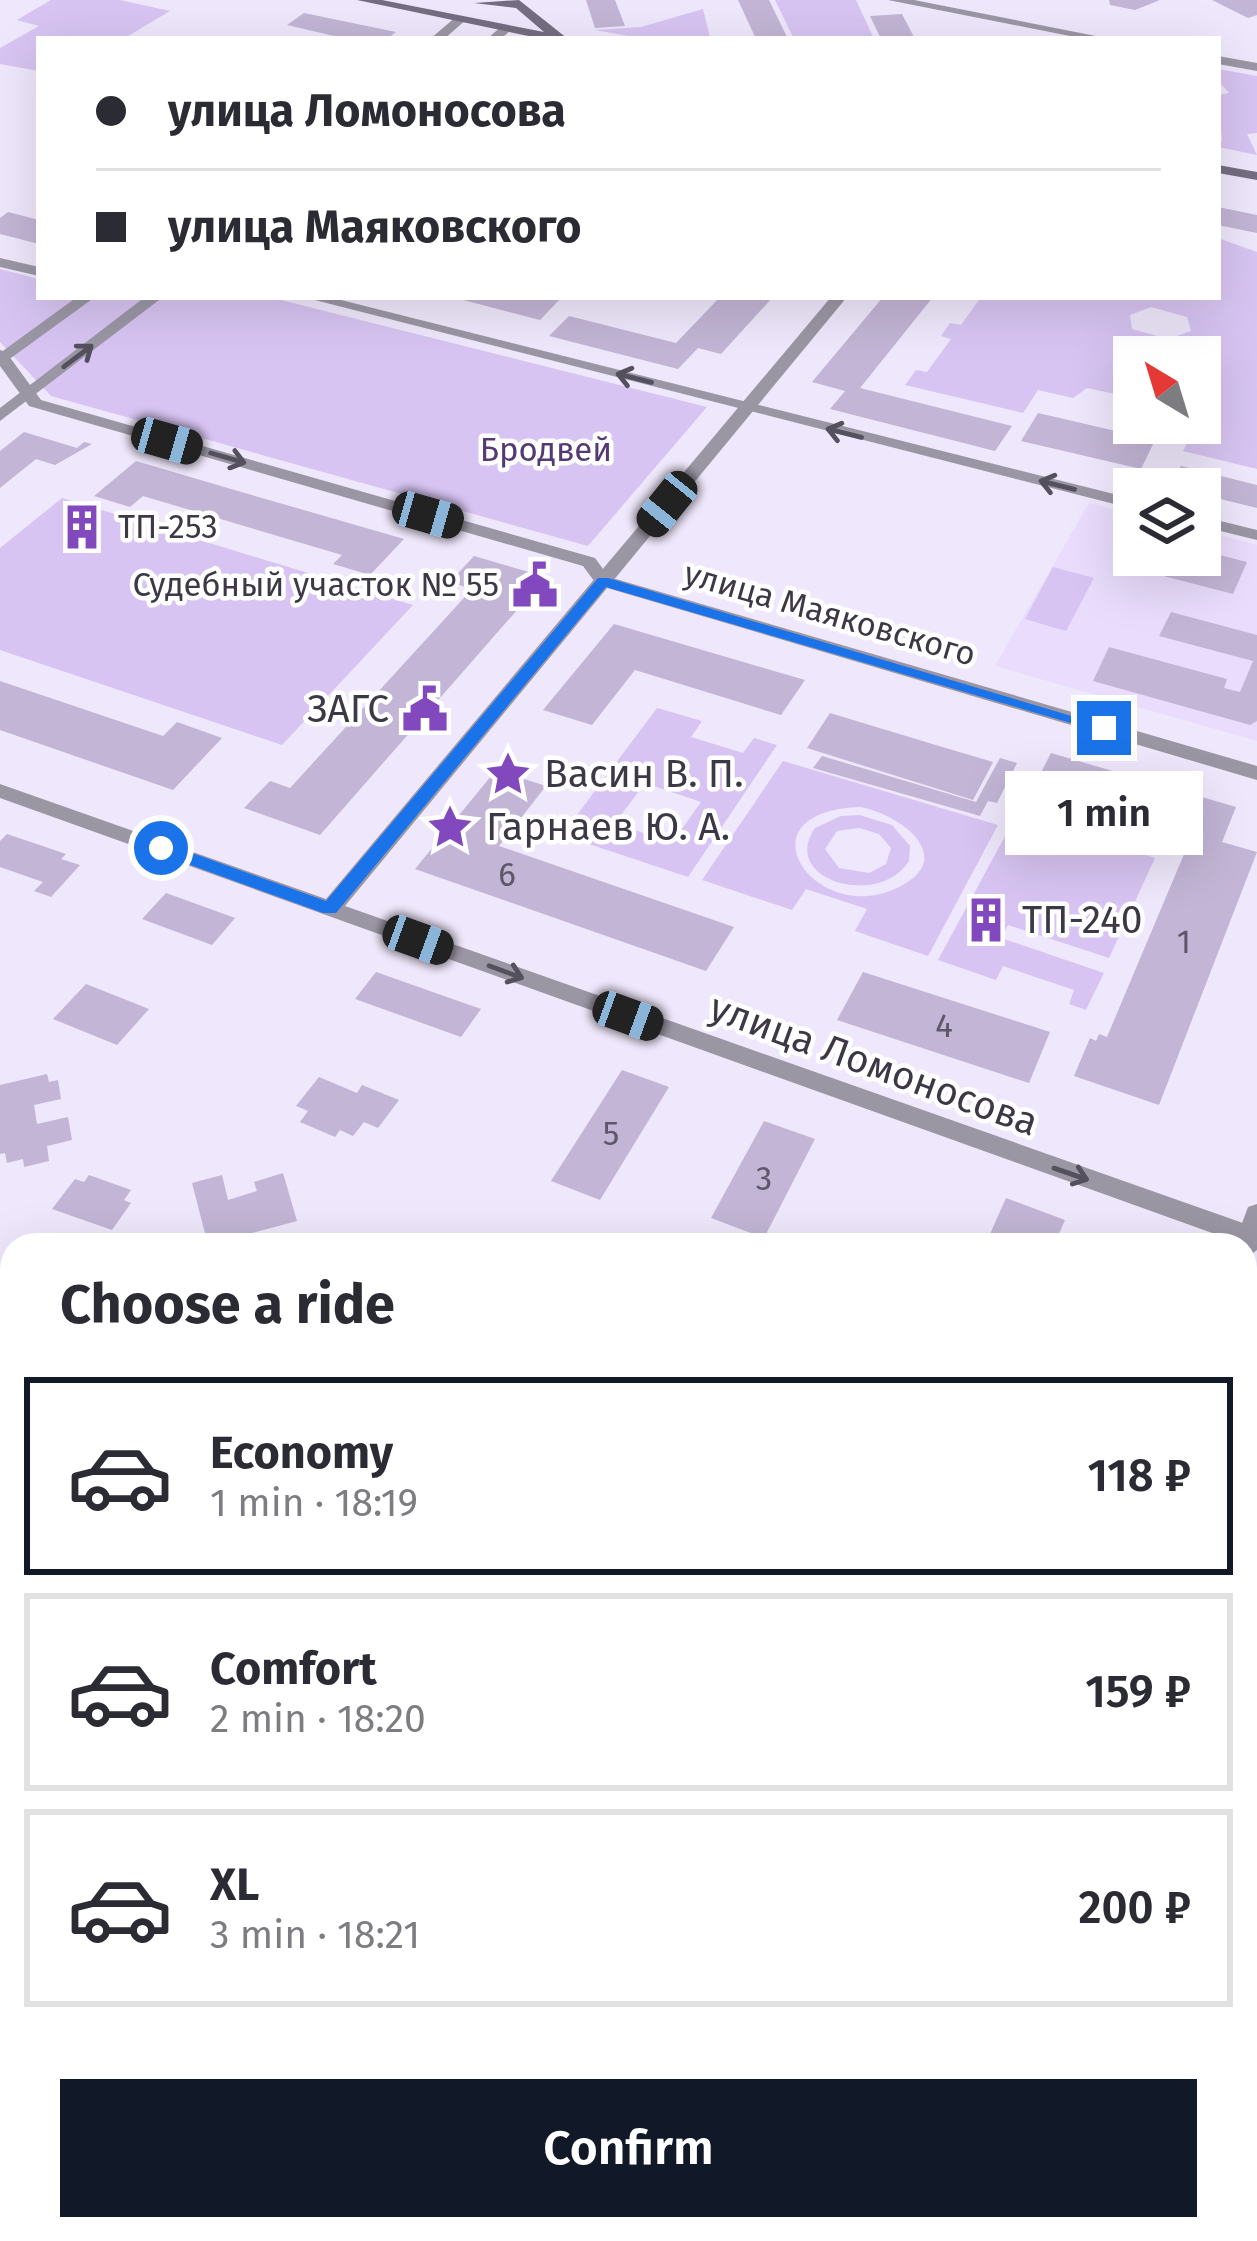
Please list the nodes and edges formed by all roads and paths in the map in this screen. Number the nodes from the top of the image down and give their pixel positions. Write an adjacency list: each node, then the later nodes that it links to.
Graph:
1 (363, 0): 5 (main road)
2 (894, 0): 11 (street)
3 (482, 2): 4 (main road); 5 (main road)
4 (524, 4): 6 (main road); 10 (main road)
5 (461, 19): 6 (main road); 7 (street)
6 (507, 28): 8 (street); 9 (main road)
7 (440, 36)
8 (497, 36)
9 (546, 36)
10 (558, 36)
11 (1089, 36)
12 (1221, 61): 13 (street)
13 (1257, 67)
14 (1221, 170): 15 (main road)
15 (1257, 176)
16 (0, 262): 17 (street)
17 (36, 271)
18 (83, 300): 22 (street)
19 (151, 300): 23 (street, one-way to 19)
20 (323, 300): 24 (street, one-way to 20)
21 (836, 300): 24 (street)
22 (1, 358): 23 (street, улица Маяковского)
23 (30, 393): 25 (street); 29 (street, улица Маяковского, one-way to 29)
24 (747, 407): 26 (street, one-way to 24); 29 (street)
25 (0, 416)
26 (1113, 499)
27 (1221, 526): 28 (street)
28 (1257, 535)
29 (603, 581): 30 (street, улица Маяковского); 32 (street)
30 (1257, 773)
31 (0, 791): 32 (street, улица Ломоносова)
32 (330, 909): 33 (street, улица Ломоносова, one-way to 33)
33 (1250, 1233)

